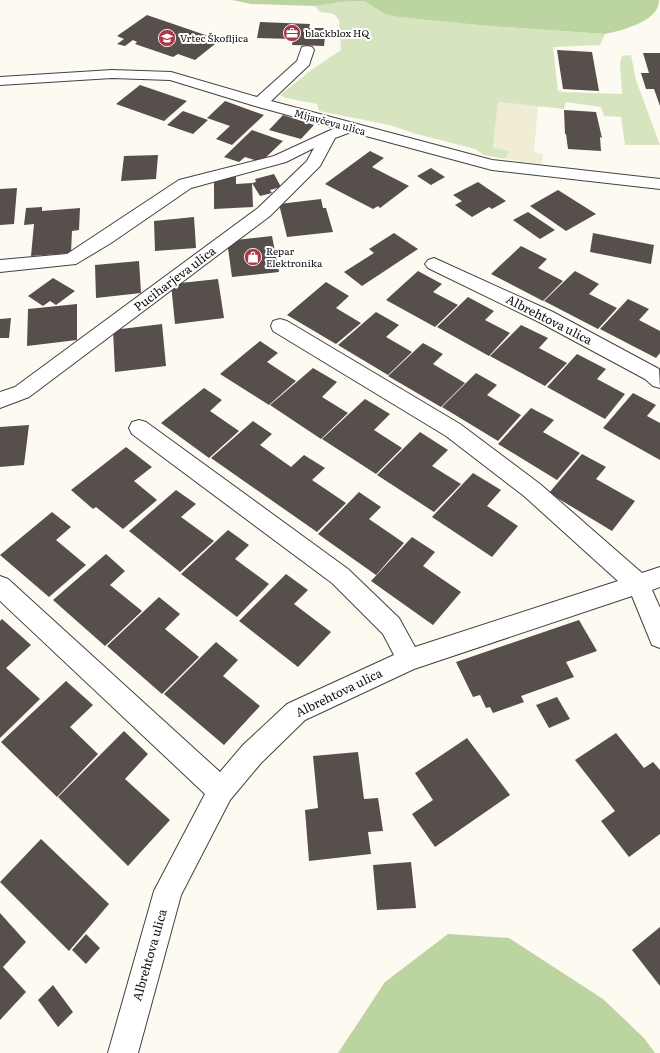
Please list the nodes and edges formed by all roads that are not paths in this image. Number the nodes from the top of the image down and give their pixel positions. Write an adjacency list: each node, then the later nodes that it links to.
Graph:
1 (307, 50): 3 (street)
2 (0, 81): 3 (street, Mijavčeva ulica)
3 (260, 103): 4 (street, Mijavčeva ulica)
4 (351, 127): 5 (street); 6 (street, Mijavčeva ulica)
5 (329, 134): 8 (street); 11 (street, Puciharjeva ulica)
6 (660, 184)
7 (434, 264): 10 (street, Albrehtova ulica)
8 (0, 266)
9 (280, 326): 13 (street)
10 (660, 381)
11 (0, 400)
12 (138, 428): 16 (street)
13 (649, 581): 15 (street); 16 (street, Albrehtova ulica)
14 (0, 586): 17 (street)
15 (660, 637)
16 (409, 660): 17 (street, Albrehtova ulica)
17 (221, 791): 18 (street, Albrehtova ulica)
18 (123, 1053)

